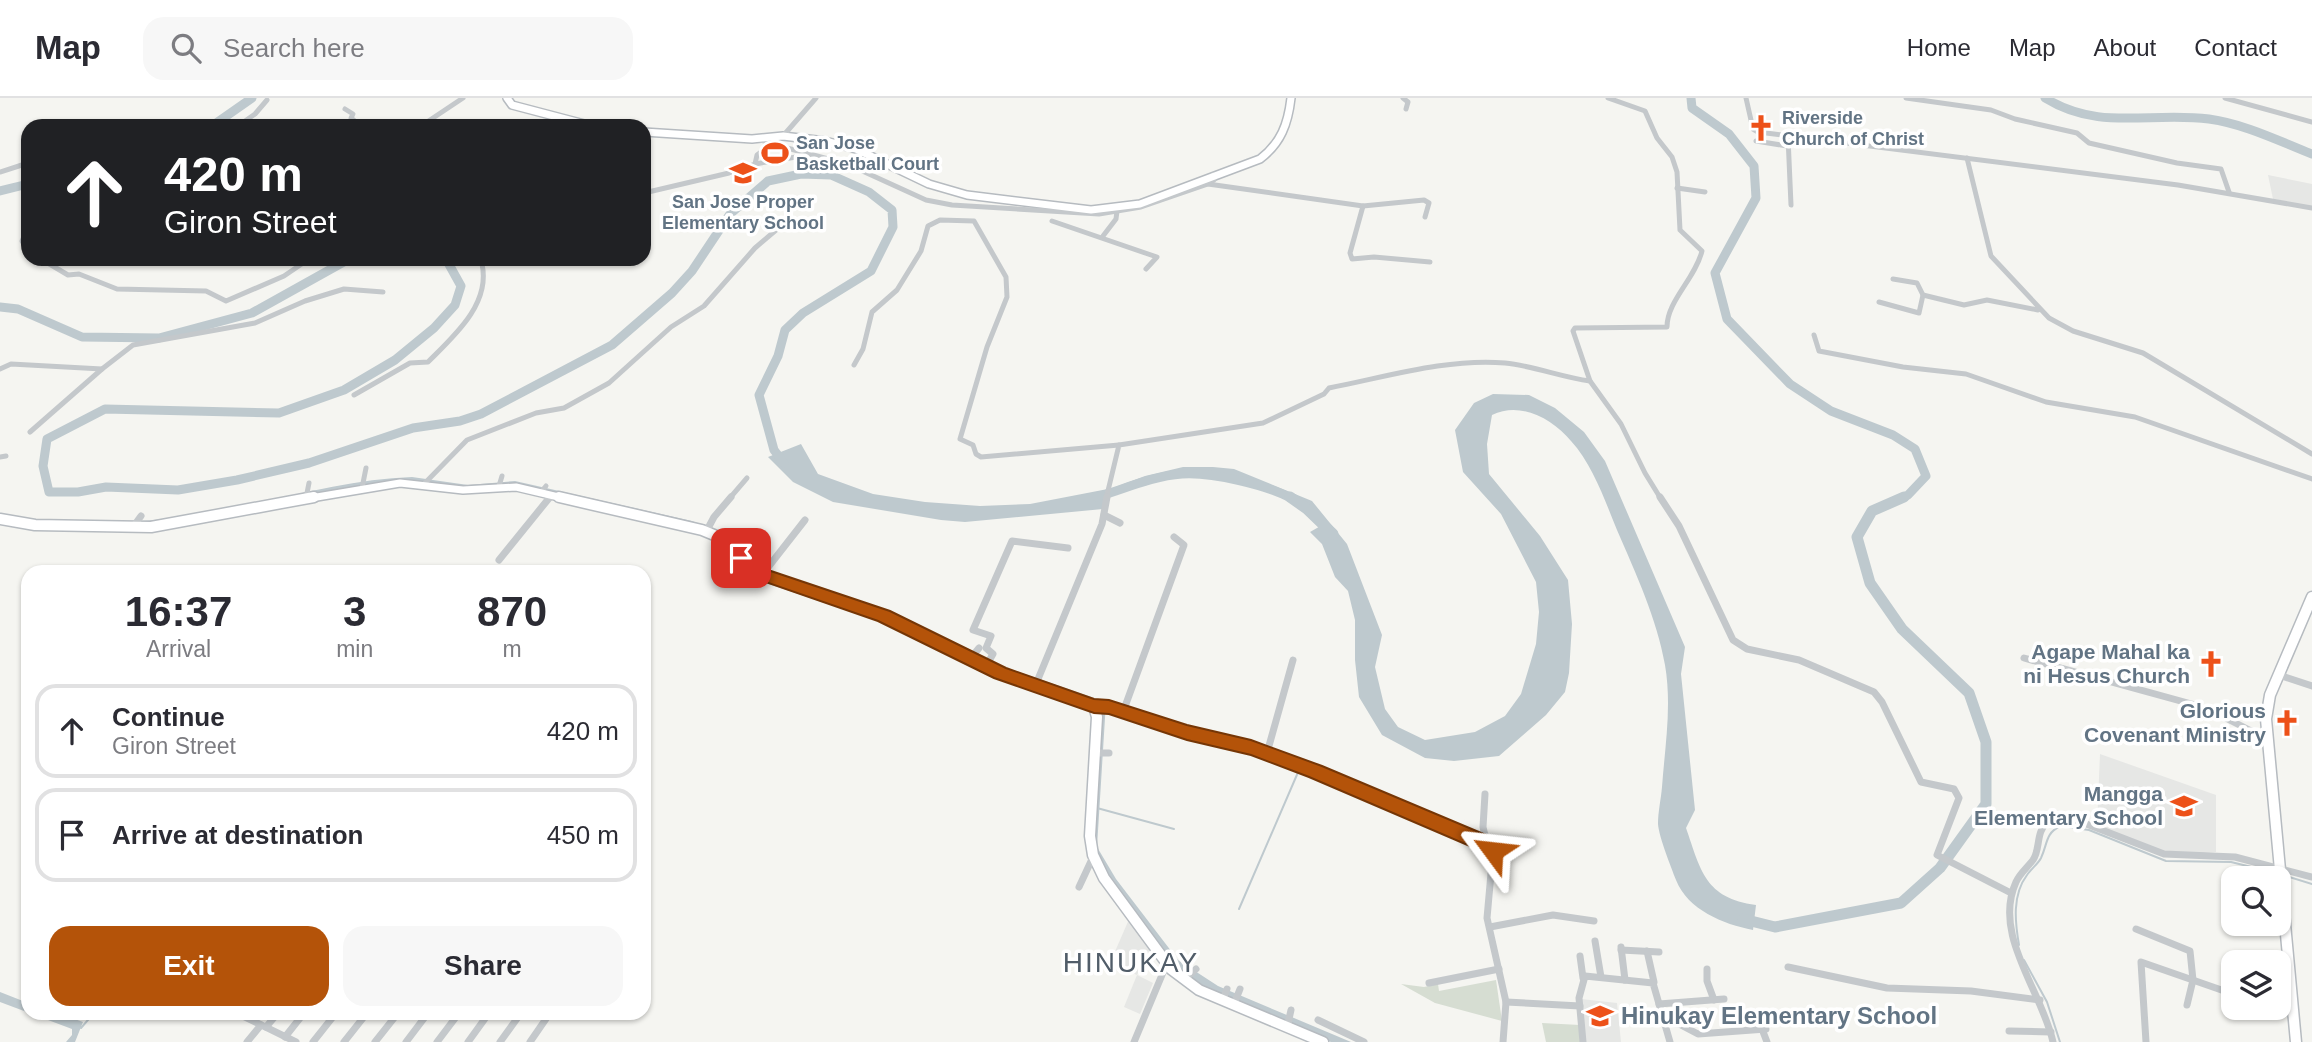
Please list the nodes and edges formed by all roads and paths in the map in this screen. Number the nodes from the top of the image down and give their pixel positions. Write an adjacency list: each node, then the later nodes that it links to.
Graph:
1 (463, 98): 17 (street)
2 (507, 98): 18 (street)
3 (816, 98): 21 (street)
4 (1291, 98): 32 (street)
5 (1403, 98): 14 (street)
6 (1608, 98): 12 (street)
7 (1642, 98): 12 (street)
8 (1746, 98): 22 (street)
9 (1906, 98): 37 (street)
10 (2225, 98): 19 (street)
11 (267, 100): 15 (street)
12 (1639, 107): 34 (street)
13 (345, 109): 16 (street)
14 (1406, 109)
15 (248, 119)
16 (352, 119)
17 (432, 119)
18 (565, 119)
19 (2312, 122)
20 (651, 132): 23 (street)
21 (783, 136): 23 (street); 38 (street)
22 (1788, 137): 26 (street); 28 (street)
23 (758, 139): 25 (street)
24 (1756, 141): 26 (street)
25 (772, 144): 27 (street); 29 (street)
26 (1787, 146): 39 (street)
27 (812, 155): 29 (street); 40 (street)
28 (1967, 158): 37 (street); 59 (street)
29 (755, 164): 35 (street)
30 (21, 165): 31 (street)
31 (0, 172)
32 (1213, 176): 33 (street); 44 (street)
33 (1208, 184): 41 (street); 44 (street)
34 (1677, 188): 36 (street); 64 (street)
35 (651, 191)
36 (1705, 192)
37 (2229, 192): 43 (street)
38 (1009, 199): 42 (street); 44 (street)
39 (1791, 205)
40 (979, 206): 42 (street); 46 (street)
41 (1363, 206): 45 (street); 50 (street)
42 (1005, 208): 44 (street)
43 (2312, 208)
44 (1117, 210): 49 (street)
45 (1425, 217)
46 (974, 221): 61 (street); 67 (street)
47 (1052, 221): 49 (street)
48 (782, 226): 72 (street)
49 (1102, 236): 54 (street)
50 (1430, 262)
51 (53, 266): 52 (street)
52 (299, 266)
53 (482, 266): 65 (street)
54 (1146, 269)
55 (1893, 279): 57 (street)
56 (383, 292): 63 (street)
57 (1923, 295): 58 (street); 59 (street)
58 (1879, 302)
59 (2040, 310): 68 (street)
60 (1814, 335): 71 (street)
61 (855, 365)
62 (0, 369): 63 (street)
63 (102, 369): 66 (street)
64 (1590, 381): 67 (street); 111 (street)
65 (354, 396)
66 (30, 432)
67 (1119, 445): 77 (street)
68 (2312, 454)
69 (366, 468): 74 (street)
70 (747, 478): 83 (street)
71 (2312, 479)
72 (425, 482): 74 (street); 75 (street)
73 (309, 483): 76 (street)
74 (362, 485): 76 (street)
75 (552, 495): 83 (street); 86 (street)
76 (307, 496): 82 (street)
77 (1105, 513): 81 (street); 97 (street)
78 (77, 517): 82 (street)
79 (0, 519): 82 (street)
80 (805, 520): 87 (street)
81 (1120, 523)
82 (71, 526)
83 (707, 530): 87 (street)
84 (1174, 537): 100 (street)
85 (1068, 548): 95 (street)
86 (499, 560)
87 (769, 574): 90 (street)
88 (2312, 597): 96 (street)
89 (891, 607): 90 (street)
90 (885, 615): 92 (street)
91 (979, 648): 92 (street)
92 (971, 657): 95 (street)
93 (2024, 658): 101 (street)
94 (1293, 660): 102 (street)
95 (987, 664): 97 (street)
96 (2278, 675): 98 (street); 101 (street)
97 (1037, 682): 99 (street)
98 (2312, 686)
99 (1101, 707): 100 (street); 105 (street)
100 (1123, 712): 102 (street)
101 (2267, 739): 107 (street)
102 (1267, 753): 104 (street)
103 (1485, 794): 104 (street)
104 (1491, 846): 113 (street)
105 (1093, 856): 110 (street); 120 (street)
106 (2273, 866): 111 (street)
107 (2278, 866)
108 (2291, 871): 109 (street)
109 (2312, 877)
110 (1079, 887)
111 (2011, 893): 135 (street)
112 (1594, 921): 113 (street)
113 (1490, 927): 122 (street)
114 (2136, 929): 129 (street)
115 (2285, 936): 140 (street)
116 (1595, 941): 125 (street)
117 (1647, 951): 118 (street); 128 (street); 130 (street)
118 (1659, 952)
119 (1580, 956): 126 (street)
120 (1167, 963): 127 (street); 168 (street)
121 (1788, 967): 135 (street)
122 (1499, 969): 131 (street); 136 (street)
123 (1707, 969): 134 (street)
124 (1196, 970): 127 (street)
125 (1601, 977): 126 (street); 128 (street)
126 (1583, 978): 139 (street)
127 (1185, 979): 169 (street)
128 (1625, 980): 137 (street)
129 (2193, 980): 132 (street); 138 (street); 176 (street)
130 (1654, 982)
131 (1429, 983)
132 (2221, 990)
133 (1724, 999): 134 (street)
134 (1714, 1000): 137 (street)
135 (2040, 1000): 156 (street)
136 (1506, 1002): 139 (street); 171 (street)
137 (1659, 1004): 153 (street)
138 (2188, 1005)
139 (1580, 1006): 172 (street)
140 (2293, 1015): 177 (street)
141 (251, 1020): 154 (street)
142 (270, 1020): 154 (street)
143 (298, 1020): 157 (street)
144 (330, 1020): 160 (street)
145 (361, 1020): 161 (street)
146 (392, 1020): 162 (street)
147 (423, 1020): 163 (street)
148 (454, 1020): 164 (street)
149 (484, 1020): 165 (street)
150 (516, 1020): 166 (street)
151 (545, 1020): 167 (street)
152 (1318, 1020): 170 (street)
153 (1665, 1023): 173 (street); 174 (street)
154 (263, 1026): 157 (street); 158 (street)
155 (2009, 1031): 156 (street)
156 (2050, 1032): 175 (street)
157 (285, 1037): 159 (street)
158 (247, 1042)
159 (296, 1042)
160 (313, 1042)
161 (344, 1042)
162 (375, 1042)
163 (406, 1042)
164 (437, 1042)
165 (468, 1042)
166 (500, 1042)
167 (530, 1042)
168 (1134, 1042)
169 (1323, 1042)
170 (1364, 1042)
171 (1503, 1042)
172 (1583, 1042)
173 (1670, 1042)
174 (1767, 1042)
175 (2053, 1042)
176 (2146, 1042)
177 (2296, 1042)

